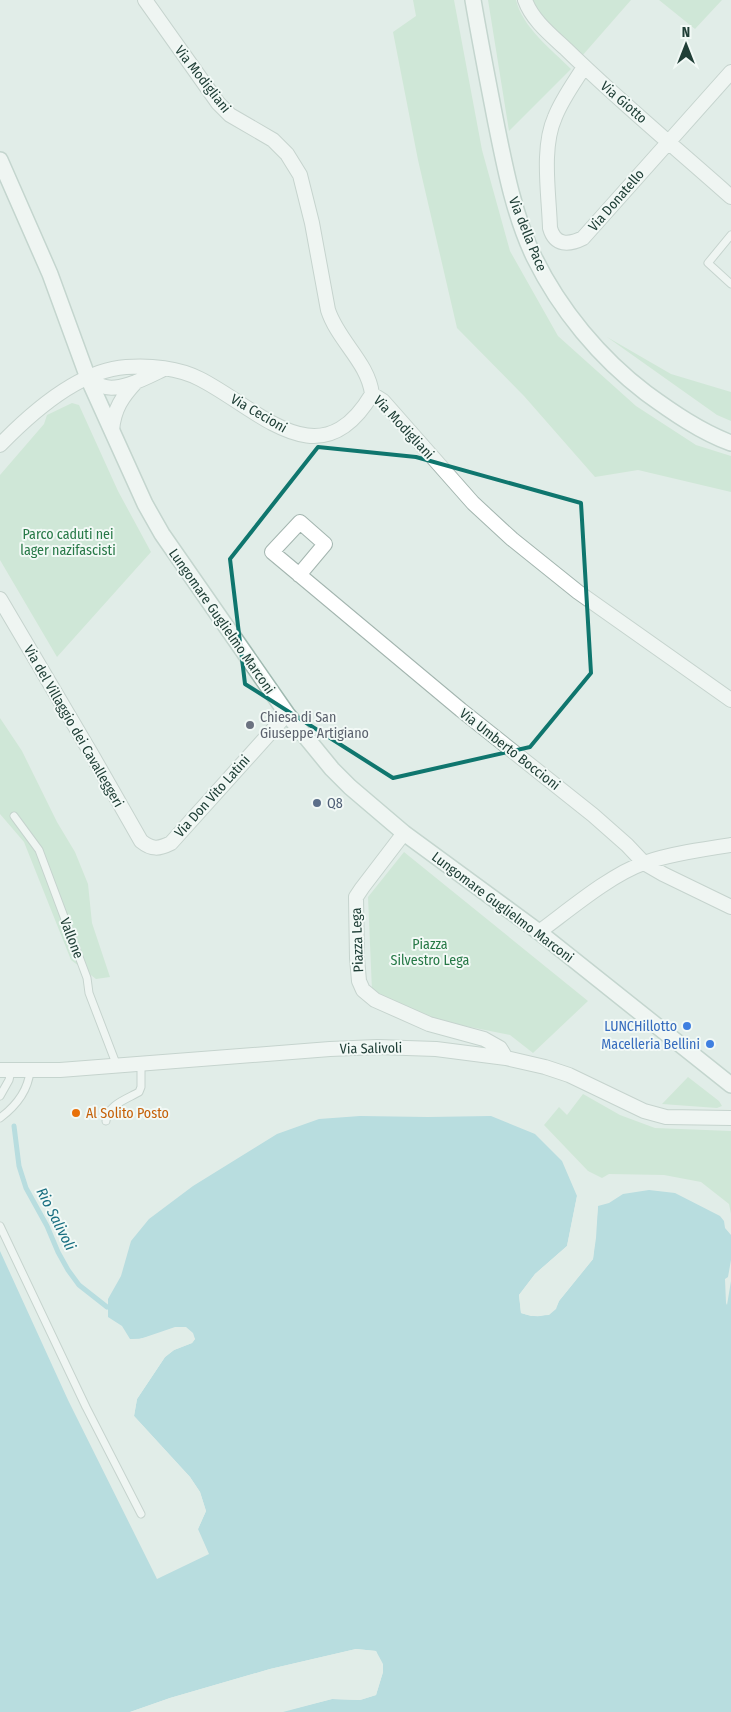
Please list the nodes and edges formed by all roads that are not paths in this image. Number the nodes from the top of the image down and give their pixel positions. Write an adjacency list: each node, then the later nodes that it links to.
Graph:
1 (145, 0): 14 (street, Via Modigliani)
2 (473, 0): 16 (street, Via della Pace)
3 (525, 0): 4 (street, Via Giotto)
4 (584, 67): 6 (street, Via Giotto); 6 (street, Via Donatello)
5 (731, 72): 6 (street, Via Donatello)
6 (668, 141): 8 (street, Via Giotto)
7 (0, 160): 12 (street, Lungomare Guglielmo Marconi)
8 (731, 197)
9 (731, 235): 10 (lane)
10 (731, 284)
11 (164, 368): 12 (street, Via Cecioni); 13 (street); 14 (street, Via Cecioni)
12 (88, 378): 13 (street); 15 (street, Lungomare Guglielmo Marconi); 17 (street, Via Cecioni)
13 (136, 382): 15 (street)
14 (372, 394): 20 (street, Via Modigliani)
15 (112, 430): 21 (street, Lungomare Guglielmo Marconi)
16 (731, 443)
17 (0, 445)
18 (299, 575): 26 (street, Via Umberto Boccioni)
19 (0, 598): 25 (street, Via del Villaggio dei Cavalleggeri)
20 (731, 700)
21 (287, 714): 23 (street, Lungomare Guglielmo Marconi); 25 (street, Via Don Vito Latini)
22 (14, 816): 31 (lane, Vallone)
23 (404, 833): 28 (street, Lungomare Guglielmo Marconi); 29 (street, Piazza Lega)
24 (731, 845): 26 (street)
25 (154, 849)
26 (644, 863): 27 (street, Via Umberto Boccioni); 28 (street)
27 (731, 907)
28 (539, 932): 34 (street, Lungomare Guglielmo Marconi)
29 (506, 1058): 30 (street, Via Salivoli); 37 (street, Via Salivoli)
30 (141, 1064): 31 (street, Via Salivoli); 38 (lane)
31 (117, 1066): 33 (street, Via Salivoli)
32 (5, 1071): 33 (street, Via Salivoli); 35 (lane)
33 (30, 1071): 36 (lane)
34 (731, 1085)
35 (0, 1096)
36 (0, 1118)
37 (731, 1118)
38 (106, 1121)
39 (0, 1226): 40 (lane)
40 (141, 1514)

